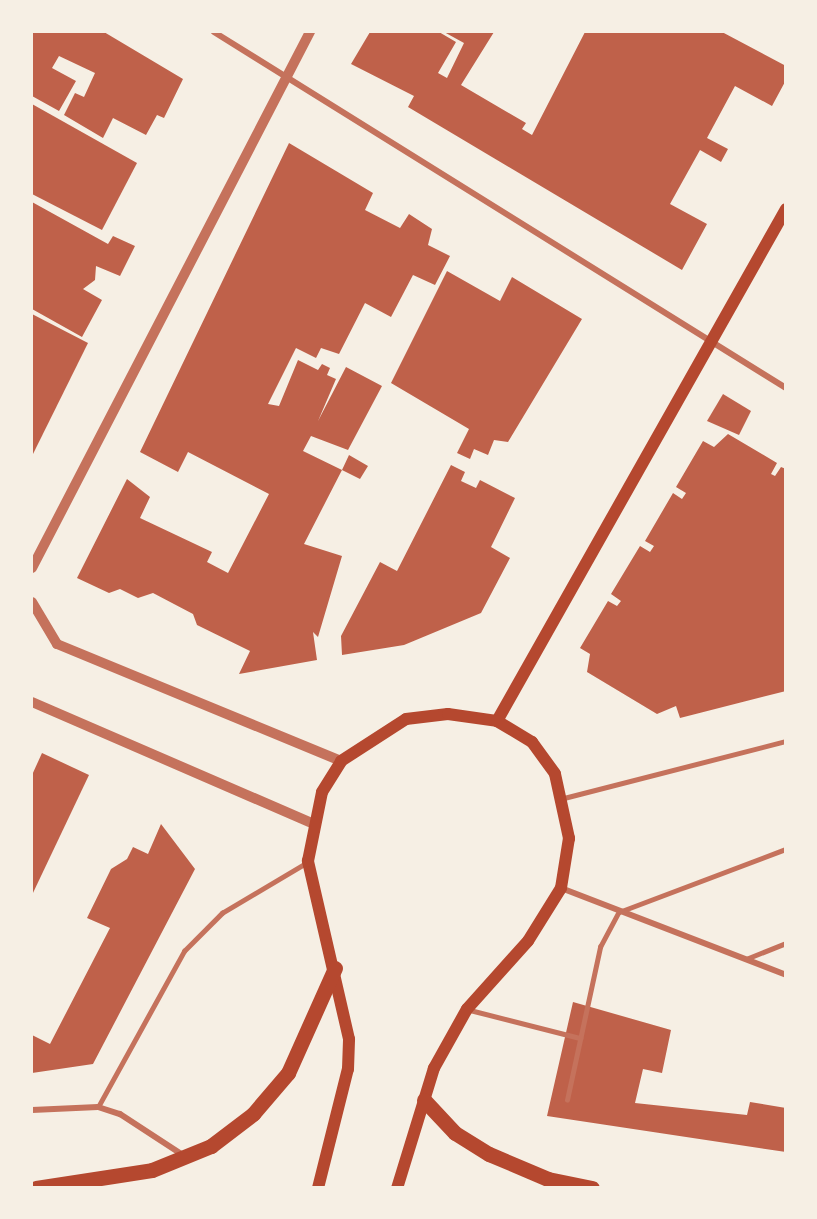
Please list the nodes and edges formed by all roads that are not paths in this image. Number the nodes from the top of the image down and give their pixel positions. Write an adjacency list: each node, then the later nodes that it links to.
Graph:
1 (214, 32): 3 (street)
2 (310, 32): 3 (street)
3 (289, 76): 5 (street); 7 (street)
4 (786, 208): 5 (main road)
5 (709, 345): 6 (street); 10 (main road)
6 (786, 388)
7 (32, 568)
8 (32, 602): 12 (street)
9 (32, 702): 14 (street)
10 (497, 721): 12 (main road); 13 (main road)
11 (786, 741): 13 (lane)
12 (341, 761): 14 (main road)
13 (564, 798): 17 (main road)
14 (312, 823): 16 (main road)
15 (786, 849): 18 (lane)
16 (308, 861): 21 (main road); 27 (lane)
17 (561, 888): 18 (street); 23 (main road)
18 (619, 912): 20 (street); 24 (lane)
19 (786, 944): 20 (lane)
20 (746, 959): 22 (street)
21 (335, 968): 29 (main road); 31 (main road)
22 (786, 975)
23 (467, 1009): 24 (lane); 25 (main road)
24 (580, 1038): 26 (lane)
25 (424, 1100): 32 (main road); 33 (main road)
26 (567, 1100)
27 (98, 1107): 28 (street); 29 (street)
28 (32, 1110)
29 (189, 1159): 30 (main road)
30 (36, 1188)
31 (318, 1188)
32 (397, 1188)
33 (592, 1188)

